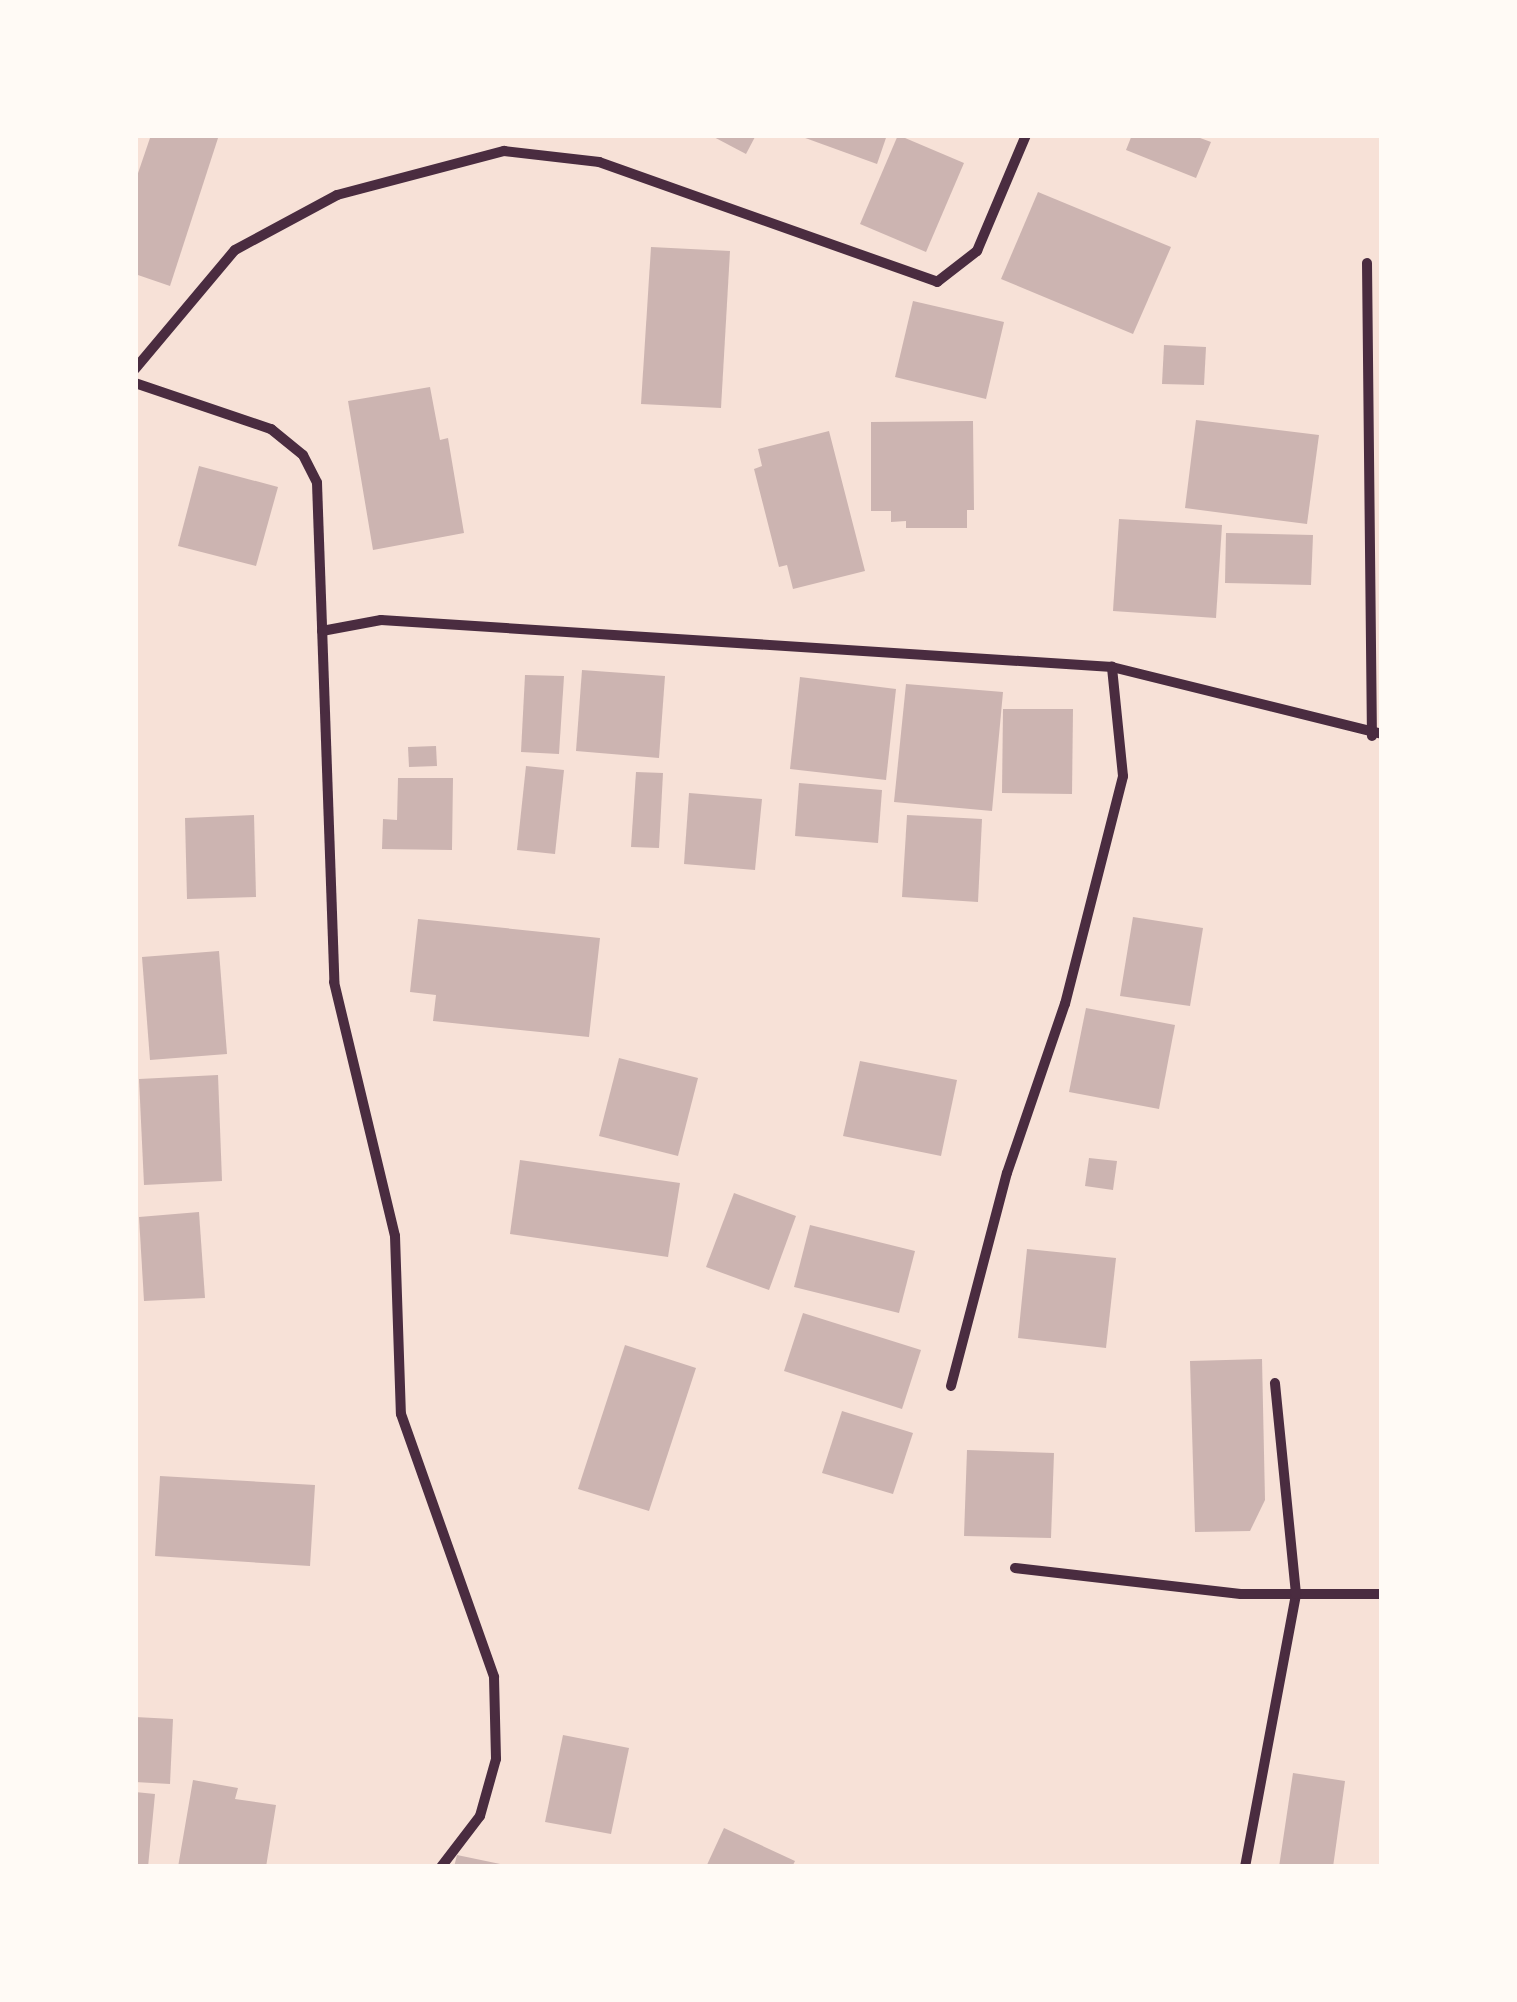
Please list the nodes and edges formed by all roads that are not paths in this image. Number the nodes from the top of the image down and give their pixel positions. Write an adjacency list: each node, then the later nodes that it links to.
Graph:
1 (1026, 135): 3 (street)
2 (1367, 263): 7 (street)
3 (135, 368)
4 (135, 383): 5 (street)
5 (322, 631): 6 (street); 13 (street)
6 (1112, 667): 7 (street); 9 (street)
7 (1377, 735)
8 (1275, 1383): 11 (street)
9 (951, 1386)
10 (1015, 1568): 11 (street)
11 (1296, 1594): 12 (street); 14 (street)
12 (1382, 1594)
13 (441, 1867)
14 (1245, 1867)

